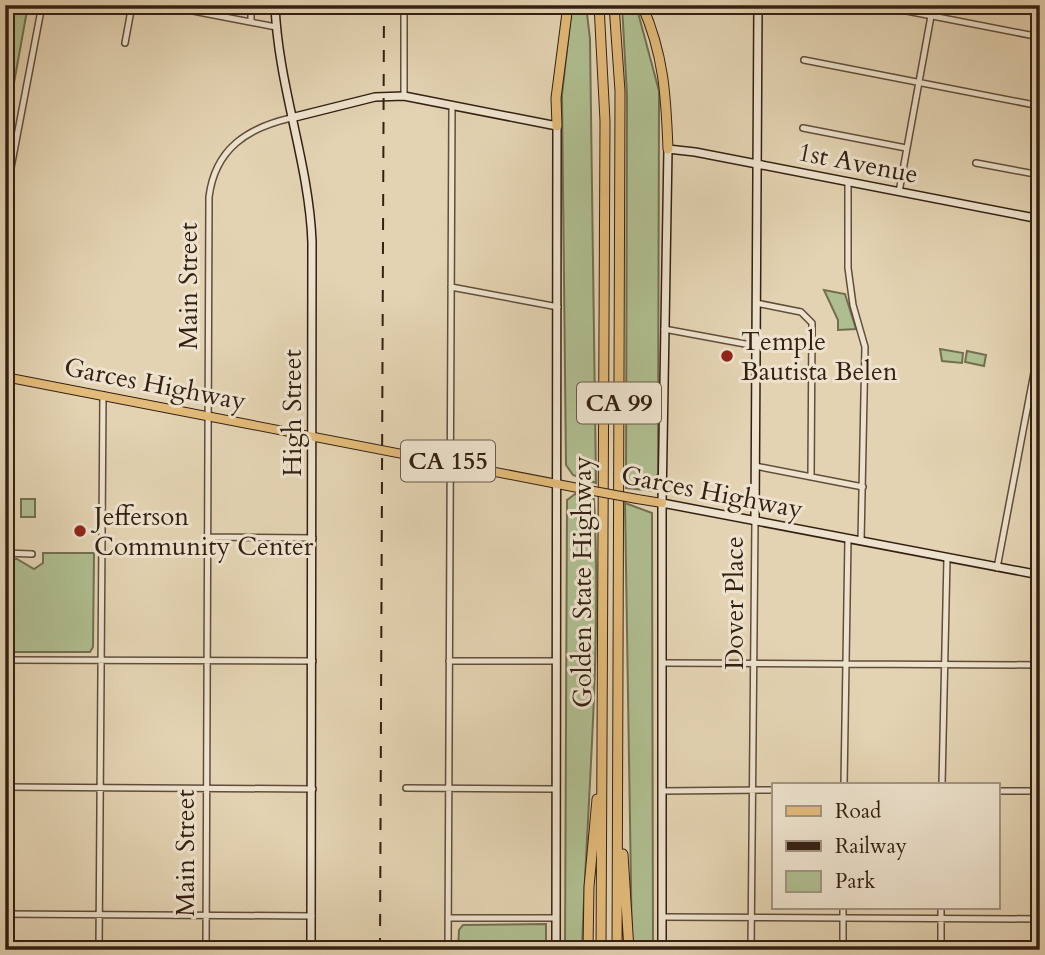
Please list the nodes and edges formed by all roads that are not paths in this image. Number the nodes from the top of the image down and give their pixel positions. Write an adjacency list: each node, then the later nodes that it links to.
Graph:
1 (42, 5): 33 (street)
2 (132, 5): 17 (street)
3 (162, 5): 14 (street)
4 (251, 5): 14 (street)
5 (275, 5): 15 (street, High Street)
6 (404, 5): 20 (street)
7 (568, 5): 24 (highway)
8 (599, 5): 72 (highway, Golden State Highway / CA 99)
9 (614, 5): 87 (highway, Golden State Highway / CA 99)
10 (642, 5): 27 (highway)
11 (758, 5): 29 (street, Dover Place)
12 (876, 5): 13 (street)
13 (931, 16): 16 (street); 19 (street)
14 (251, 22): 15 (street)
15 (276, 27): 23 (street, High Street)
16 (1040, 37)
17 (125, 43)
18 (804, 60): 19 (street)
19 (919, 82): 22 (street); 26 (street)
20 (404, 96): 21 (street); 23 (street, Main Street)
21 (452, 106): 24 (street); 35 (street)
22 (1040, 106)
23 (291, 118): 43 (street, Main Street); 44 (street, High Street)
24 (557, 126): 37 (street)
25 (803, 128): 26 (street)
26 (906, 148): 32 (street)
27 (668, 149): 29 (street, 1st Avenue); 38 (street)
28 (976, 163): 30 (street)
29 (757, 164): 31 (street, 1st Avenue); 36 (street, Dover Place)
30 (1040, 175)
31 (848, 182): 32 (street, 1st Avenue); 49 (street)
32 (898, 192): 34 (street, 1st Avenue)
33 (5, 199)
34 (1040, 219)
35 (451, 287): 37 (street); 45 (street)
36 (756, 303): 40 (street, Dover Place); 47 (street)
37 (558, 307): 48 (street)
38 (664, 329): 40 (street); 50 (street)
39 (1040, 341): 59 (street)
40 (756, 346): 46 (street, Dover Place)
41 (5, 377): 42 (main road, Garces Highway / CA 155)
42 (103, 395): 43 (main road, Garces Highway / CA 155); 62 (street)
43 (208, 416): 44 (main road, Garces Highway / CA 155); 52 (street, Main Street)
44 (313, 436): 45 (main road, Garces Highway / CA 155); 53 (street, High Street)
45 (450, 462): 48 (main road, Garces Highway / CA 155); 65 (street)
46 (755, 466): 47 (street); 51 (street, Dover Place)
47 (811, 477): 49 (street)
48 (558, 484): 50 (main road, Garces Highway / CA 155, bridge); 66 (street)
49 (863, 487): 55 (street)
50 (662, 503): 51 (street, Garces Highway); 67 (street)
51 (755, 521): 54 (street, Garces Highway); 68 (street, Dover Place)
52 (208, 537): 53 (street); 63 (street, Main Street)
53 (313, 538): 64 (street, High Street)
54 (848, 539): 55 (street, Garces Highway); 69 (street)
55 (861, 541): 58 (street, Garces Highway)
56 (5, 553): 57 (street)
57 (32, 554)
58 (947, 558): 59 (street, Garces Highway); 70 (street)
59 (997, 568): 60 (street, Garces Highway)
60 (1040, 575): 71 (street)
61 (5, 660): 62 (street)
62 (101, 660): 63 (street); 76 (street)
63 (207, 661): 64 (street); 77 (street, Main Street)
64 (313, 661): 80 (street, High Street)
65 (449, 661): 66 (street); 79 (street)
66 (555, 661): 81 (street)
67 (663, 663): 68 (street); 84 (street)
68 (755, 663): 69 (street); 82 (street, Dover Place)
69 (848, 663): 70 (street); 73 (street)
70 (946, 664): 71 (street); 74 (street)
71 (1039, 664): 86 (street)
72 (602, 752): 106 (highway); 107 (highway, Golden State Highway / CA 99)
73 (844, 783)
74 (942, 783)
75 (5, 787): 76 (street)
76 (100, 788): 77 (street); 91 (street)
77 (206, 788): 80 (street); 92 (street, Main Street)
78 (406, 788): 79 (street)
79 (449, 788): 81 (street); 95 (street)
80 (313, 789): 93 (street, High Street)
81 (555, 789): 96 (street)
82 (751, 790): 83 (street); 84 (street); 97 (street, Dover Place)
83 (772, 790)
84 (663, 791): 94 (street)
85 (1000, 791): 86 (street)
86 (1037, 791): 100 (street)
87 (619, 801): 108 (highway, Golden State Highway / CA 99); 109 (highway)
88 (843, 909): 98 (street)
89 (941, 909): 99 (street)
90 (5, 914): 91 (street)
91 (99, 915): 92 (street); 101 (street)
92 (206, 915): 93 (street); 102 (street, Main Street)
93 (312, 916): 103 (street, High Street)
94 (663, 916): 97 (street); 110 (street)
95 (448, 918): 96 (street); 104 (street)
96 (556, 918): 105 (street)
97 (750, 918): 98 (street); 111 (street, Dover Place)
98 (843, 918): 99 (street); 112 (street)
99 (941, 919): 100 (street); 113 (street)
100 (1039, 919)
101 (99, 950)
102 (206, 950)
103 (311, 950)
104 (448, 950)
105 (556, 950)
106 (588, 950)
107 (601, 950)
108 (617, 950)
109 (629, 950)
110 (662, 950)
111 (751, 950)
112 (843, 950)
113 (941, 950)

